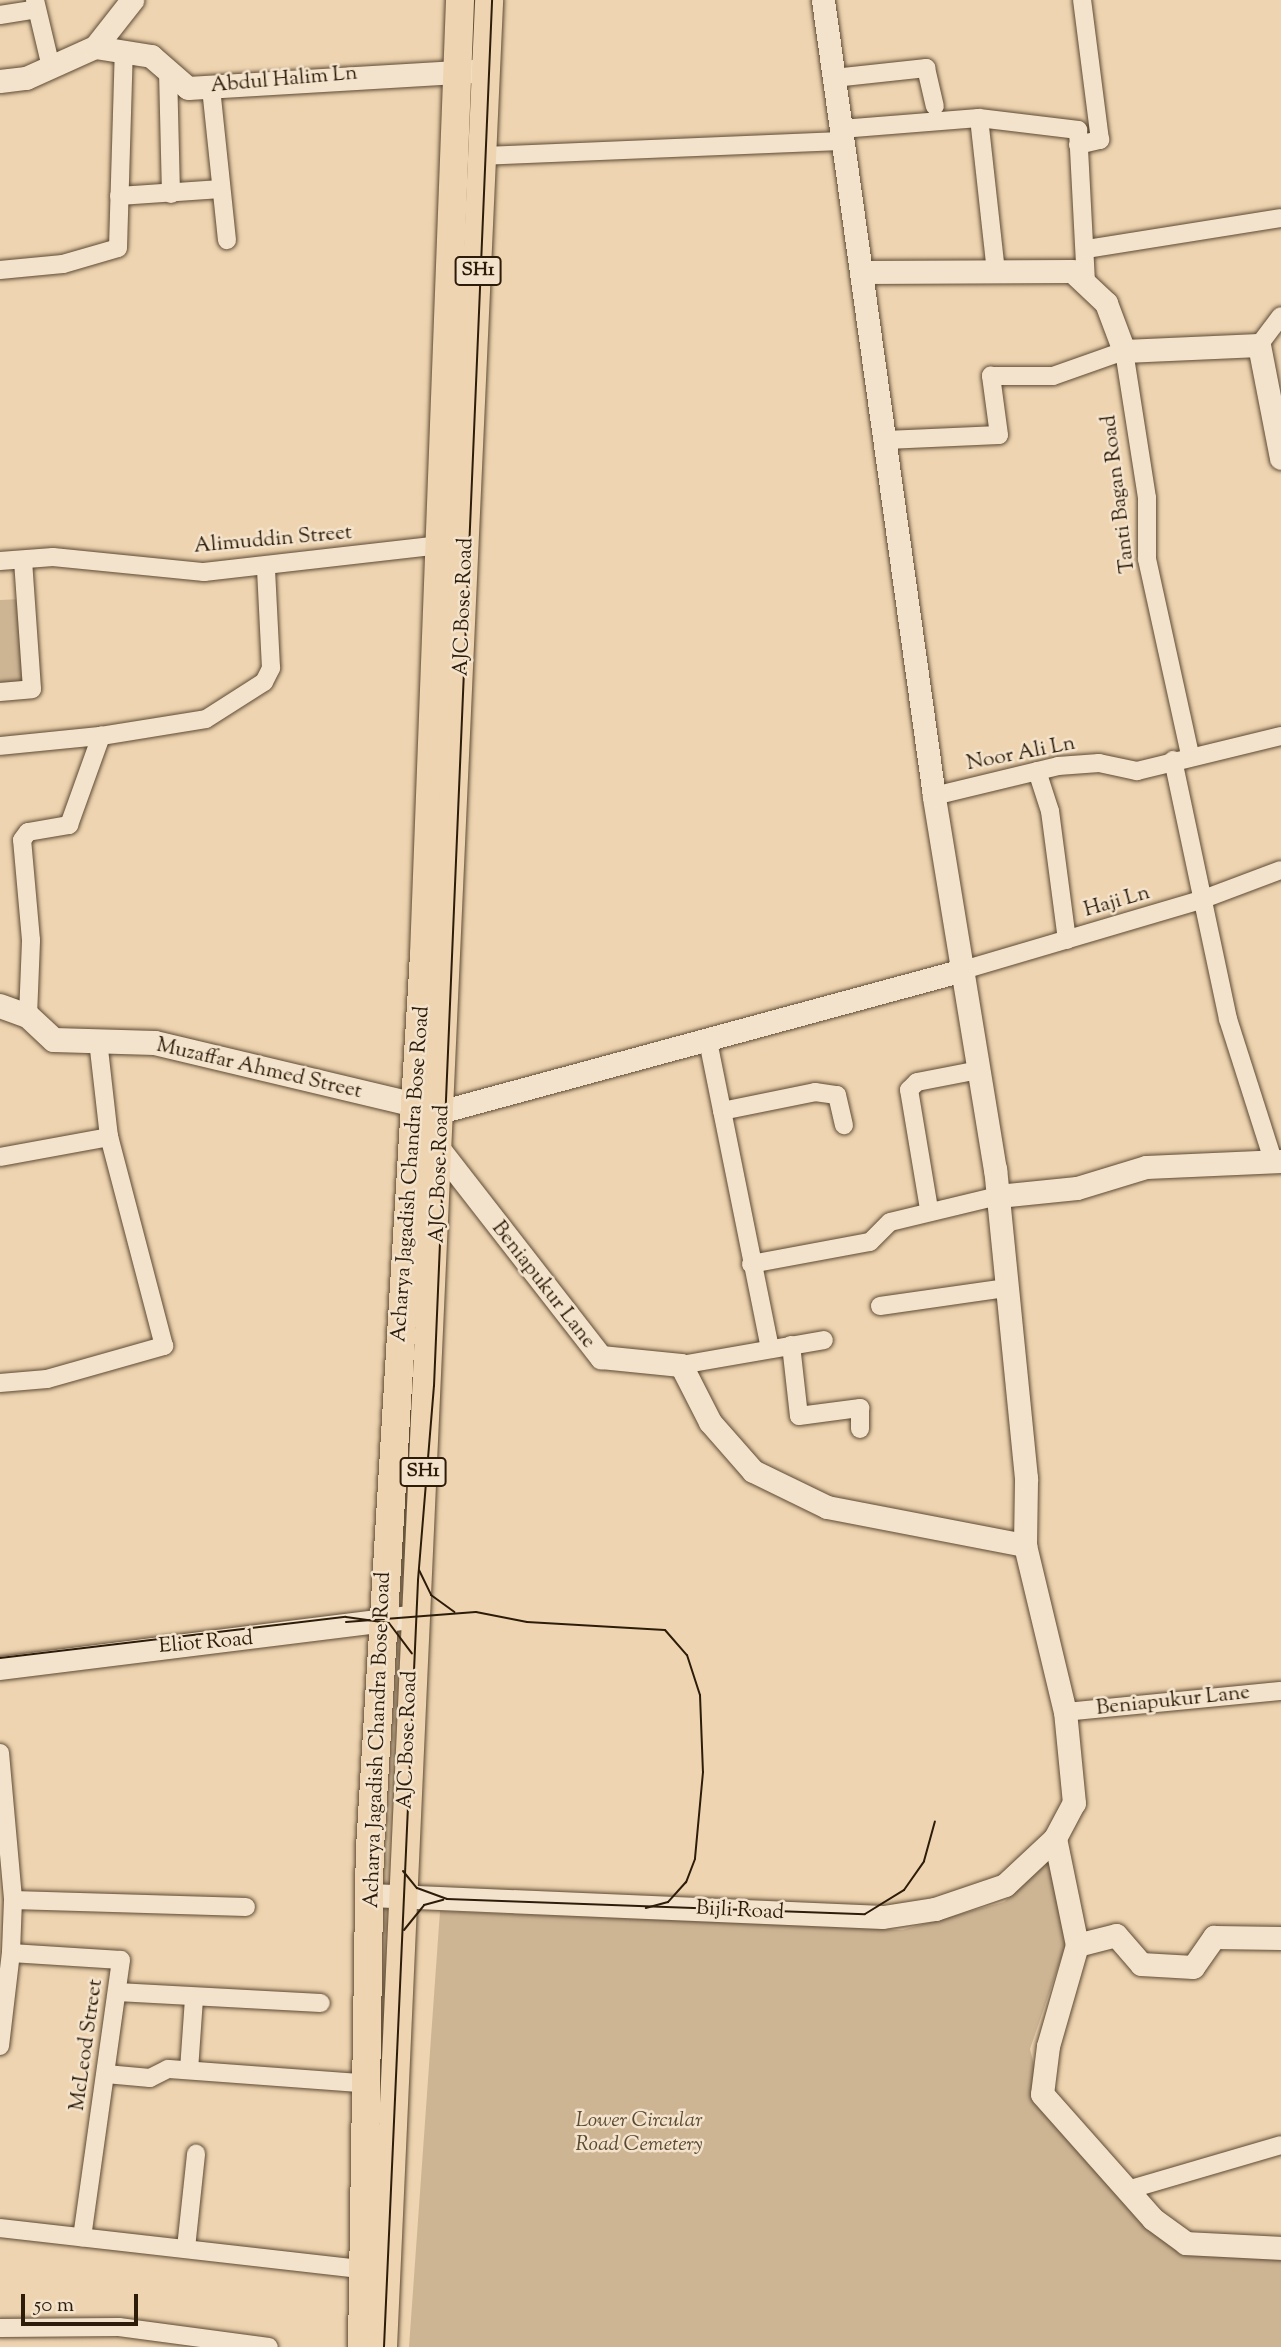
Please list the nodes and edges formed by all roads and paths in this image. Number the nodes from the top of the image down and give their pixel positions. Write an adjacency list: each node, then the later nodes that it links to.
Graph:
1 (132, 0): 8 (street)
2 (460, 0): 13 (main road, Acharya Jagadish Chandra Bose Road)
3 (489, 0): 11 (main road, AJC Bose Road / SH1)
4 (823, 0): 14 (street, Bijli Road)
5 (1082, 0): 20 (street)
6 (36, 5): 7 (street); 10 (street)
7 (0, 15)
8 (95, 47): 9 (street, Abdul Halim Ln); 10 (street)
9 (124, 51): 12 (street, Abdul Halim Ln); 24 (street)
10 (51, 67): 15 (street)
11 (486, 69): 13 (street, Abdul Halim Ln); 21 (main road, AJC Bose Road / SH1)
12 (168, 71): 16 (street, Abdul Halim Ln); 23 (street)
13 (455, 73): 16 (street, Abdul Halim Ln); 38 (main road, Acharya Jagadish Chandra Bose Road)
14 (834, 78): 17 (street); 19 (street, Bijli Road)
15 (0, 81)
16 (211, 88): 22 (street)
17 (935, 106)
18 (979, 117): 19 (street); 20 (street); 29 (street)
19 (842, 135): 21 (street); 30 (street, Bijli Road)
20 (1078, 145): 27 (street)
21 (482, 156): 37 (main road, AJC Bose Road / SH1)
22 (221, 190): 23 (street); 26 (street)
23 (171, 194): 24 (street)
24 (119, 196): 28 (street)
25 (1281, 218): 27 (street)
26 (227, 240)
27 (1087, 249): 31 (street)
28 (0, 270)
29 (996, 271): 30 (street); 31 (street)
30 (863, 272): 35 (street, Bijli Road)
31 (1086, 284): 34 (street)
32 (1281, 316): 33 (street)
33 (1259, 345): 34 (street); 36 (street)
34 (1124, 351): 35 (street); 46 (street, Tanti Bagan Road)
35 (886, 440): 48 (street, Bijli Road)
36 (1281, 458)
37 (467, 542): 38 (street, Alimuddin Street); 58 (main road, AJC Bose Road / SH1)
38 (438, 546): 41 (street, Alimuddin Street); 58 (main road, Acharya Jagadish Chandra Bose Road)
39 (23, 560): 40 (street, Alimuddin Street); 41 (street, Alimuddin Street); 42 (street)
40 (0, 561)
41 (266, 568): 43 (street)
42 (0, 692)
43 (101, 736): 45 (street); 54 (street)
44 (1281, 736): 46 (street, Noor Ali Ln)
45 (0, 746)
46 (1181, 757): 47 (street, Noor Ali Ln); 50 (street, Tanti Bagan Road)
47 (1037, 771): 48 (street, Noor Ali Ln); 51 (street)
48 (934, 796): 52 (street, Bijli Road)
49 (1281, 870): 50 (street, Haji Ln)
50 (1200, 900): 51 (street, Haji Ln); 64 (street, Tanti Bagan Road)
51 (1067, 940): 52 (street, Haji Ln)
52 (963, 970): 56 (street); 57 (street, Bijli Road)
53 (0, 1006): 54 (main road, Muzaffar Ahmed Street)
54 (28, 1016): 55 (main road, Muzaffar Ahmed Street)
55 (98, 1041): 58 (main road, Muzaffar Ahmed Street); 61 (street)
56 (708, 1041): 58 (street); 59 (street)
57 (979, 1070): 65 (street, Bijli Road); 66 (street)
58 (429, 1108): 62 (main road, AJC Bose Road / SH1); 78 (main road, Acharya Jagadish Chandra Bose Road)
59 (722, 1111): 60 (street); 67 (street)
60 (844, 1125)
61 (109, 1137): 63 (street); 74 (street)
62 (442, 1153): 73 (street, Beniapukur Lane); 77 (main road, AJC Bose Road / SH1)
63 (0, 1157)
64 (1277, 1162): 65 (street)
65 (998, 1196): 66 (street); 68 (street, Bijli Road)
66 (929, 1209): 67 (street)
67 (751, 1264): 72 (street)
68 (1007, 1288): 69 (street); 76 (street, Bijli Road)
69 (880, 1306)
70 (824, 1340): 71 (street)
71 (790, 1345): 72 (street); 75 (street)
72 (769, 1349): 73 (street)
73 (681, 1365): 76 (street)
74 (0, 1383)
75 (860, 1429)
76 (1025, 1545): 81 (street, Bijli Road)
77 (412, 1617): 78 (street, Eliot Road); 85 (main road, AJC Bose Road / SH1)
78 (382, 1621): 79 (street, Eliot Road); 84 (main road, Acharya Jagadish Chandra Bose Road)
79 (0, 1668)
80 (1281, 1691): 81 (street, Beniapukur Lane)
81 (1065, 1712): 83 (street, Bijli Road)
82 (0, 1753): 86 (street)
83 (1055, 1838): 85 (street, Bijli Road); 89 (street)
84 (370, 1895): 85 (street, Bijli Road); 97 (main road, Acharya Jagadish Chandra Bose Road)
85 (401, 1896): 105 (main road, AJC Bose Road / SH1)
86 (13, 1900): 87 (street); 90 (street)
87 (246, 1907)
88 (1281, 1938): 89 (street)
89 (1077, 1945): 100 (street)
90 (11, 1953): 91 (street, McLeod Street); 94 (street)
91 (117, 1992): 92 (street); 96 (street, McLeod Street)
92 (194, 1999): 93 (street); 95 (street)
93 (321, 2003)
94 (0, 2046)
95 (189, 2070): 96 (street); 97 (street)
96 (106, 2074): 102 (street, McLeod Street)
97 (370, 2084): 105 (main road, Acharya Jagadish Chandra Bose Road)
98 (1281, 2146): 100 (street)
99 (196, 2154): 103 (street)
100 (1127, 2190): 104 (street)
101 (0, 2228): 102 (street)
102 (82, 2236): 103 (street)
103 (186, 2248): 105 (street)
104 (1281, 2248)
105 (375, 2271): 108 (main road, Acharya Jagadish Chandra Bose Road); 109 (main road, AJC Bose Road / SH1)
106 (0, 2328): 107 (street)
107 (269, 2347)
108 (362, 2347)
109 (383, 2347)

